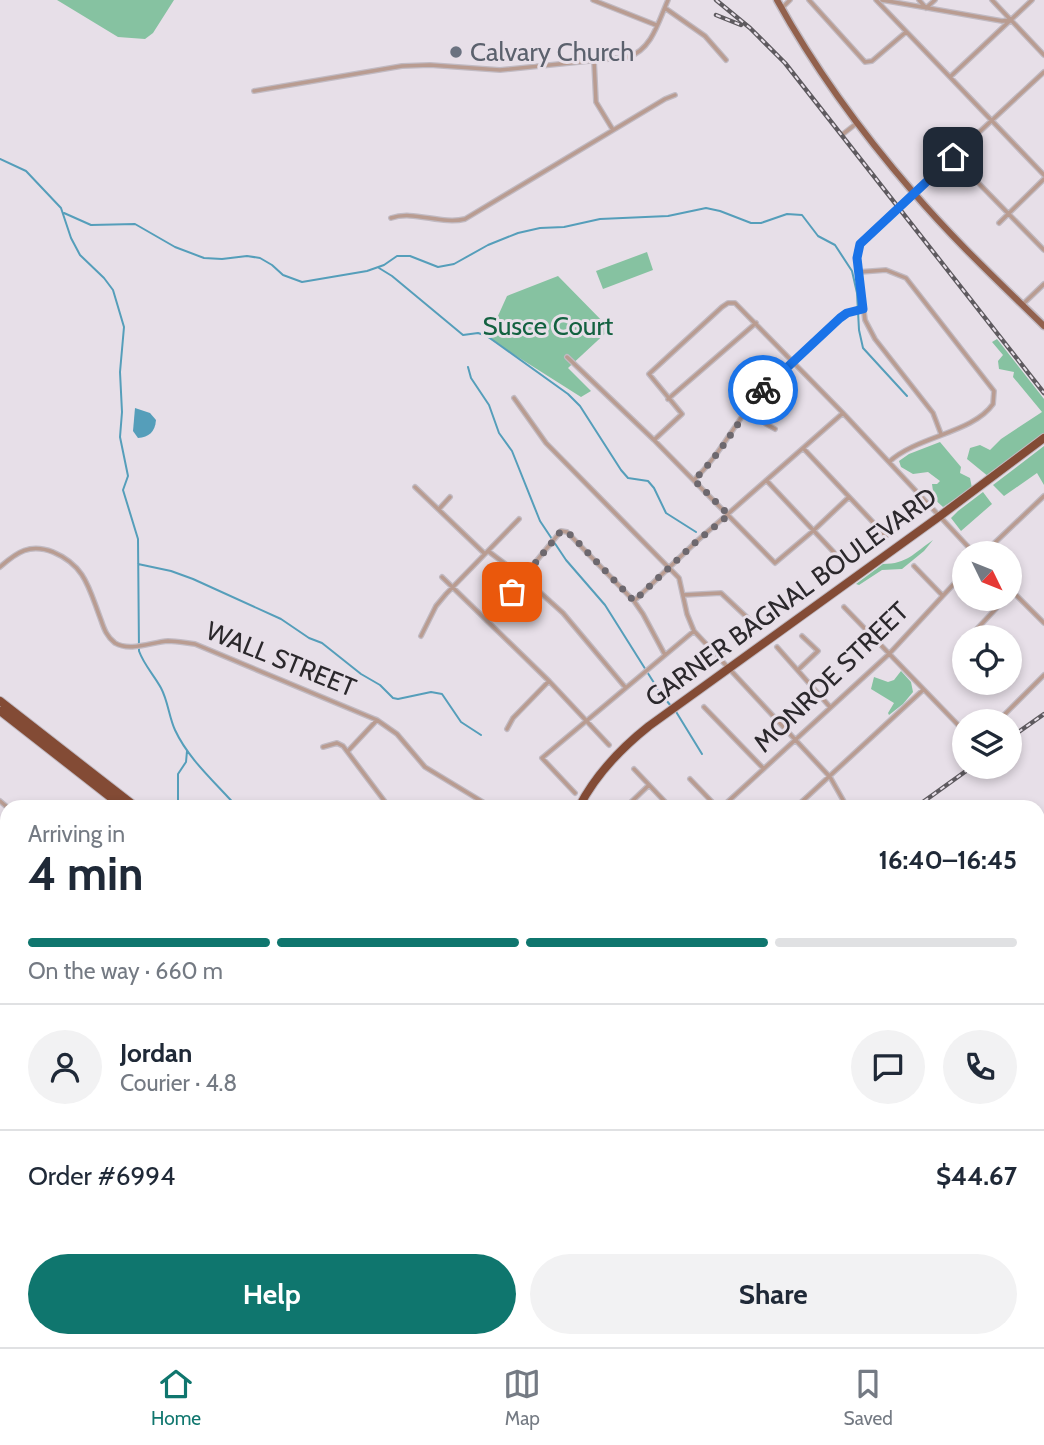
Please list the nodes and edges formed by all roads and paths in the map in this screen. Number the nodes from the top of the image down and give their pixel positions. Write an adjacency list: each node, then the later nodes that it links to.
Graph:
1 (593, 0): 16 (street)
2 (668, 0): 12 (street)
3 (777, 0): 13 (main road)
4 (790, 0): 13 (street)
5 (809, 0): 17 (street)
6 (876, 0): 17 (street)
7 (881, 0): 14 (street)
8 (919, 0): 14 (street)
9 (935, 0): 14 (street)
10 (992, 0): 15 (street)
11 (1032, 0): 15 (street)
12 (665, 8): 16 (street); 19 (street)
13 (782, 8): 26 (main road)
14 (926, 8): 15 (street)
15 (1010, 20): 18 (street); 22 (street)
16 (656, 25): 20 (street)
17 (906, 32): 22 (street)
18 (1044, 55)
19 (726, 60)
20 (593, 61): 23 (street); 27 (street)
21 (1044, 72): 25 (street)
22 (950, 77): 25 (street)
23 (254, 91)
24 (675, 95): 27 (street)
25 (992, 121): 30 (street); 32 (street)
26 (857, 123): 29 (street); 33 (main road)
27 (613, 130): 35 (street)
28 (940, 132): 30 (street)
29 (843, 134)
30 (959, 152): 31 (street)
31 (953, 157): 33 (street); 34 (street)
32 (1044, 177): 34 (street)
33 (914, 194): 38 (street); 40 (main road)
34 (1008, 213): 36 (street); 37 (street)
35 (391, 218)
36 (999, 223)
37 (1044, 250)
38 (859, 272): 41 (street); 54 (street)
39 (1044, 284): 40 (street)
40 (1022, 305): 43 (main road)
41 (863, 309): 45 (street); 54 (street)
42 (755, 323): 45 (street); 49 (street); 49 (street)
43 (1044, 326)
44 (568, 358): 56 (street)
45 (793, 361): 51 (street); 52 (street)
46 (754, 389): 50 (street)
47 (744, 392): 50 (street)
48 (514, 398): 77 (street)
49 (668, 399): 56 (street)
50 (751, 400): 51 (street)
51 (749, 407): 53 (street); 59 (street)
52 (843, 413): 57 (street); 58 (street)
53 (775, 429)
54 (941, 434): 58 (street)
55 (1044, 438): 67 (highway, GARNER BAGNAL BOULEVARD)
56 (654, 440): 59 (street)
57 (804, 449): 60 (street); 64 (street)
58 (889, 462): 67 (street)
59 (694, 480): 66 (street)
60 (766, 481): 66 (street); 69 (street)
61 (415, 487): 65 (street)
62 (1044, 495): 72 (street)
63 (450, 497): 65 (street)
64 (849, 497): 69 (street); 70 (street)
65 (439, 509): 73 (street)
66 (729, 515): 69 (street); 77 (street)
67 (940, 516): 71 (street); 98 (highway, GARNER BAGNAL BOULEVARD)
68 (519, 519): 73 (street)
69 (813, 531): 74 (street)
70 (886, 536)
71 (963, 541)
72 (996, 541)
73 (486, 552): 79 (street); 81 (street)
74 (844, 564)
75 (914, 566): 83 (street)
76 (0, 567): 109 (street, WALL STREET)
77 (670, 567): 82 (street); 84 (street)
78 (442, 577): 81 (street)
79 (524, 578): 84 (street); 88 (street); 102 (street)
80 (952, 585): 83 (street, MONROE STREET)
81 (452, 587): 88 (street); 93 (street)
82 (684, 595): 89 (street); 92 (street)
83 (942, 595): 97 (street, MONROE STREET)
84 (634, 601): 96 (street)
85 (1022, 602): 90 (street)
86 (844, 607): 97 (street)
87 (994, 611): 91 (street)
88 (487, 621): 101 (street)
89 (753, 623)
90 (1044, 623)
91 (981, 625)
92 (694, 631): 96 (street); 98 (street)
93 (421, 636)
94 (802, 636): 99 (street)
95 (777, 647): 99 (street)
96 (665, 654): 102 (street)
97 (889, 654): 103 (street); 106 (street, MONROE STREET)
98 (730, 668): 113 (street); 127 (highway, GARNER BAGNAL BOULEVARD)
99 (799, 670): 106 (street)
100 (1044, 675): 107 (street)
101 (549, 681): 110 (street); 112 (street)
102 (625, 687): 110 (street)
103 (923, 690): 111 (street); 119 (street)
104 (0, 701): 124 (highway)
105 (705, 707): 117 (street)
106 (830, 707): 113 (street, MONROE STREET)
107 (1010, 709)
108 (0, 711): 123 (highway)
109 (377, 720): 116 (street); 126 (street, WALL STREET)
110 (587, 720): 114 (street); 122 (street)
111 (952, 720)
112 (507, 729)
113 (796, 739): 117 (street, MONROE STREET); 119 (street)
114 (610, 745)
115 (323, 747): 116 (street)
116 (348, 751): 125 (street)
117 (763, 768): 131 (street, MONROE STREET)
118 (634, 769): 121 (street)
119 (830, 778): 132 (street); 133 (street)
120 (690, 779): 130 (street)
121 (649, 785): 128 (street); 129 (street)
122 (575, 793)
123 (114, 800)
124 (127, 800)
125 (384, 800)
126 (479, 800)
127 (583, 800)
128 (633, 800)
129 (663, 800)
130 (712, 800)
131 (727, 800)
132 (804, 800)
133 (843, 800)

